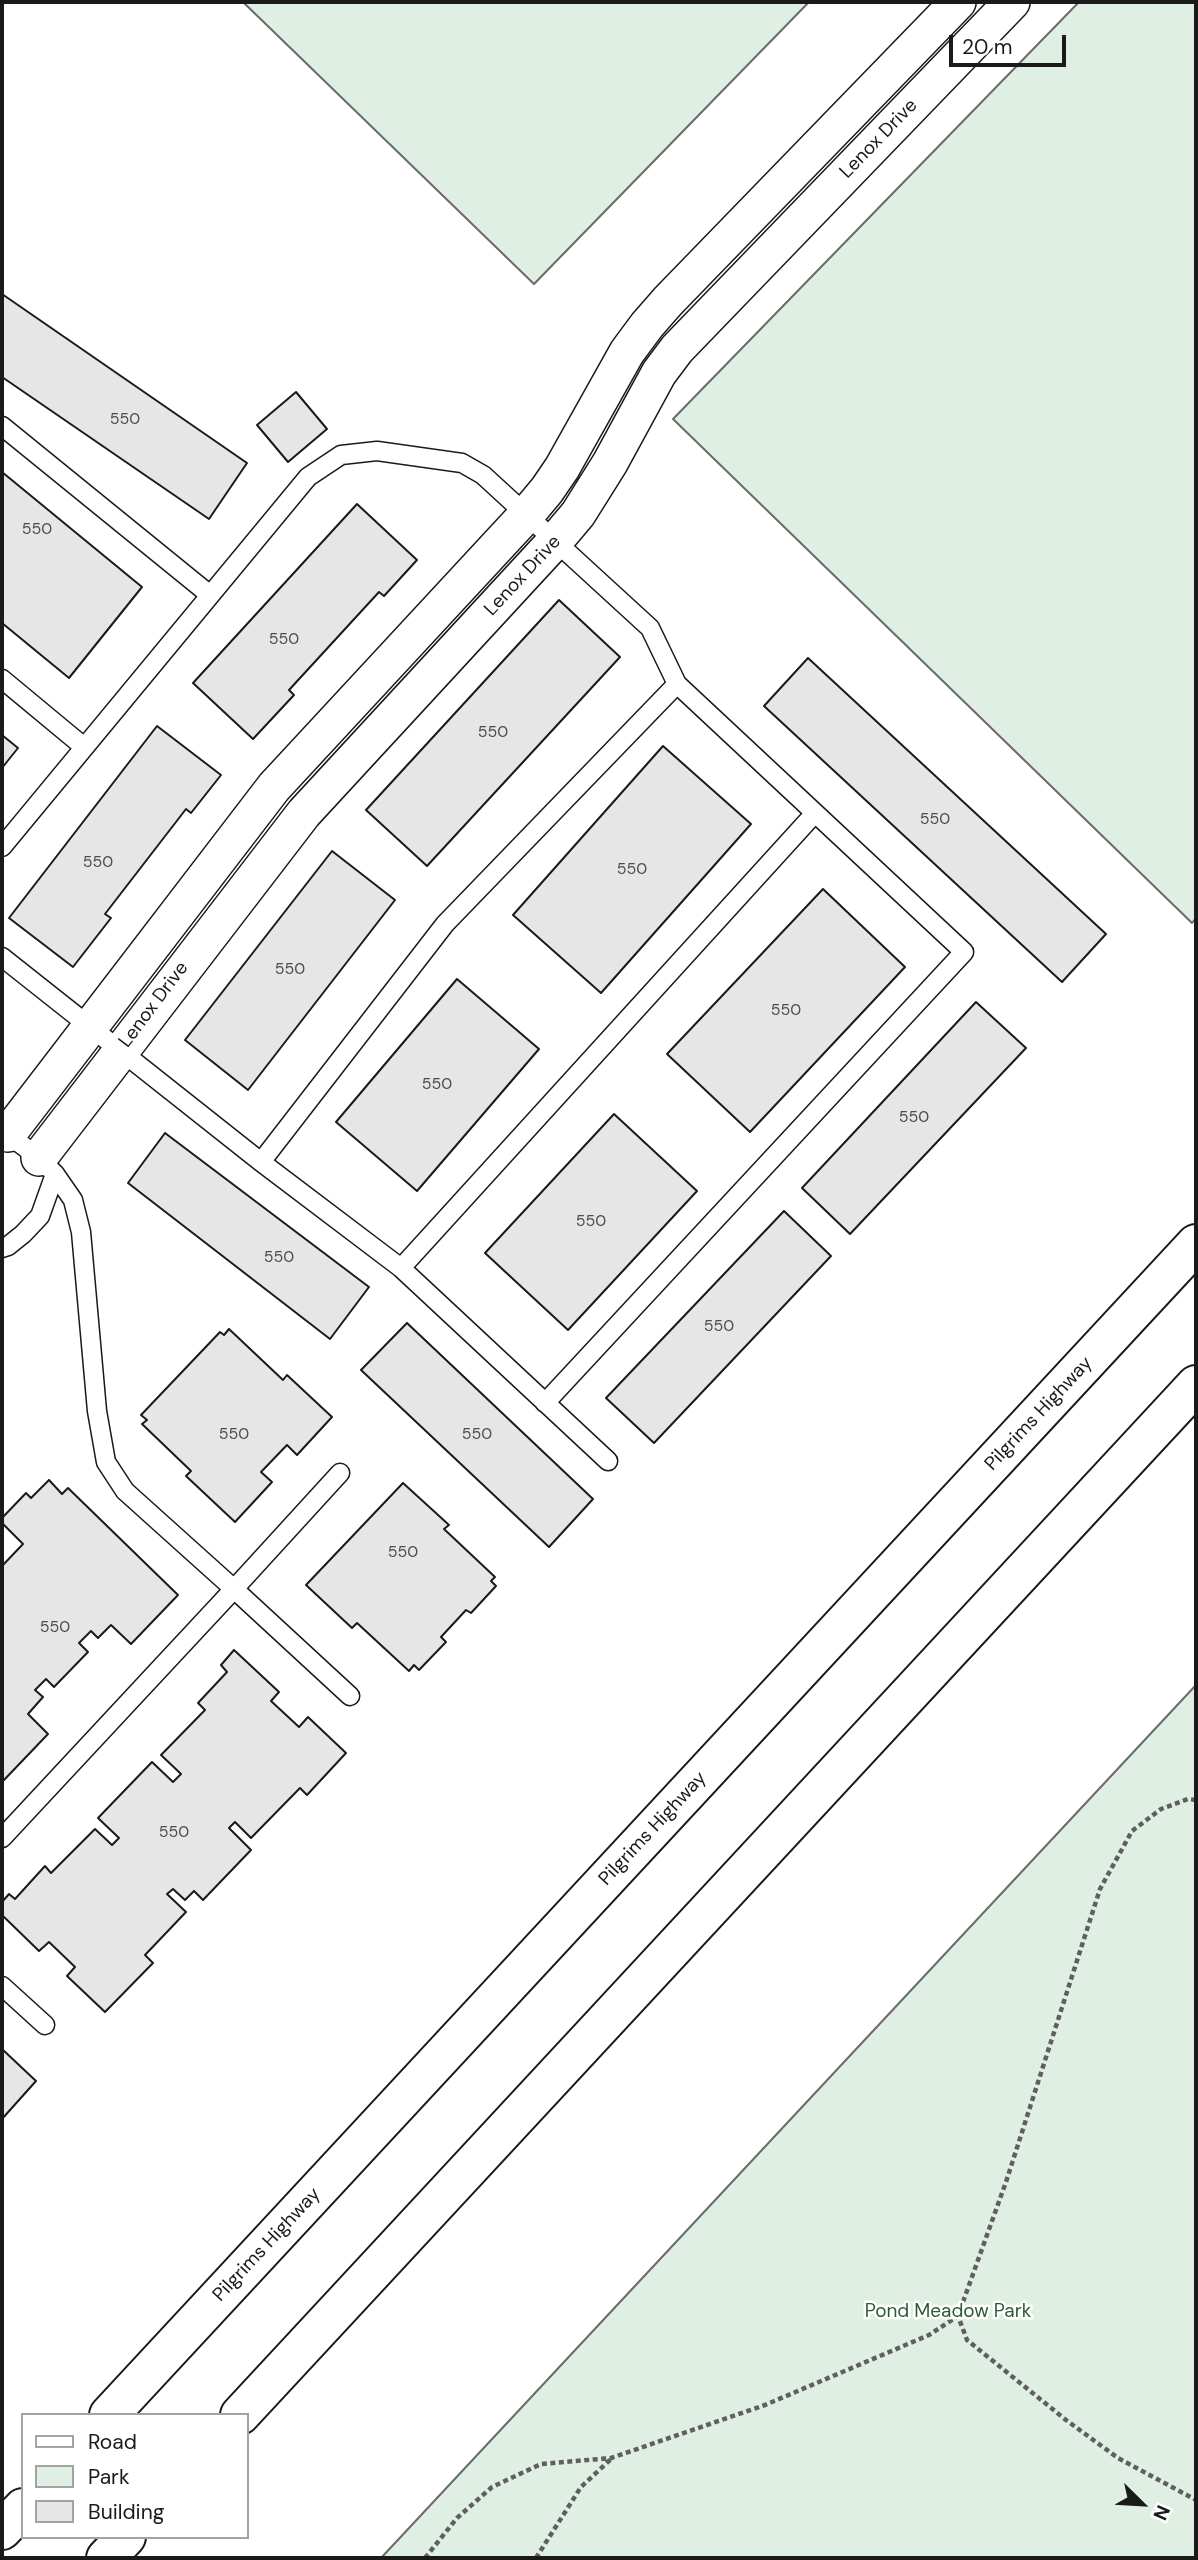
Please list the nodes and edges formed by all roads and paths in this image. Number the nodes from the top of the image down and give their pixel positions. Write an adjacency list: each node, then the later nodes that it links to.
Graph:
1 (958, 2): 3 (street, Lenox Drive)
2 (1012, 2): 4 (street, Lenox Drive)
3 (818, 146): 4 (street); 6 (street, Lenox Drive)
4 (846, 174): 7 (street, Lenox Drive)
5 (2, 426): 8 (lane)
6 (527, 514): 7 (lane); 8 (lane); 15 (street, Lenox Drive)
7 (556, 540): 10 (lane); 16 (street, Lenox Drive)
8 (210, 594): 11 (lane)
9 (2, 680): 11 (lane)
10 (677, 684): 12 (lane); 18 (lane)
11 (84, 747): 13 (lane)
12 (815, 813): 22 (lane); 24 (lane)
13 (2, 847)
14 (2, 957): 15 (lane)
15 (89, 1026): 16 (lane); 17 (street, Lenox Drive)
16 (120, 1050): 18 (lane); 19 (street, Lenox Drive)
17 (5, 1132): 19 (lane)
18 (261, 1162): 22 (lane)
19 (47, 1166): 21 (lane); 27 (lane)
20 (1196, 1244): 34 (highway, Pilgrims Highway)
21 (2, 1248)
22 (401, 1268): 24 (lane)
23 (1196, 1385): 35 (highway)
24 (545, 1403): 25 (lane)
25 (608, 1461)
26 (340, 1473): 27 (lane)
27 (233, 1589): 28 (lane); 30 (lane)
28 (350, 1696)
29 (1196, 1800): 33 (path)
30 (2, 1838)
31 (2, 1986): 32 (lane)
32 (45, 2025)
33 (958, 2316): 36 (path); 37 (path)
34 (111, 2413)
35 (242, 2413)
36 (611, 2458): 42 (path); 43 (path)
37 (1196, 2500)
38 (21, 2510): 39 (highway)
39 (2, 2530)
40 (124, 2539): 41 (highway)
41 (106, 2558)
42 (425, 2558)
43 (536, 2558)

